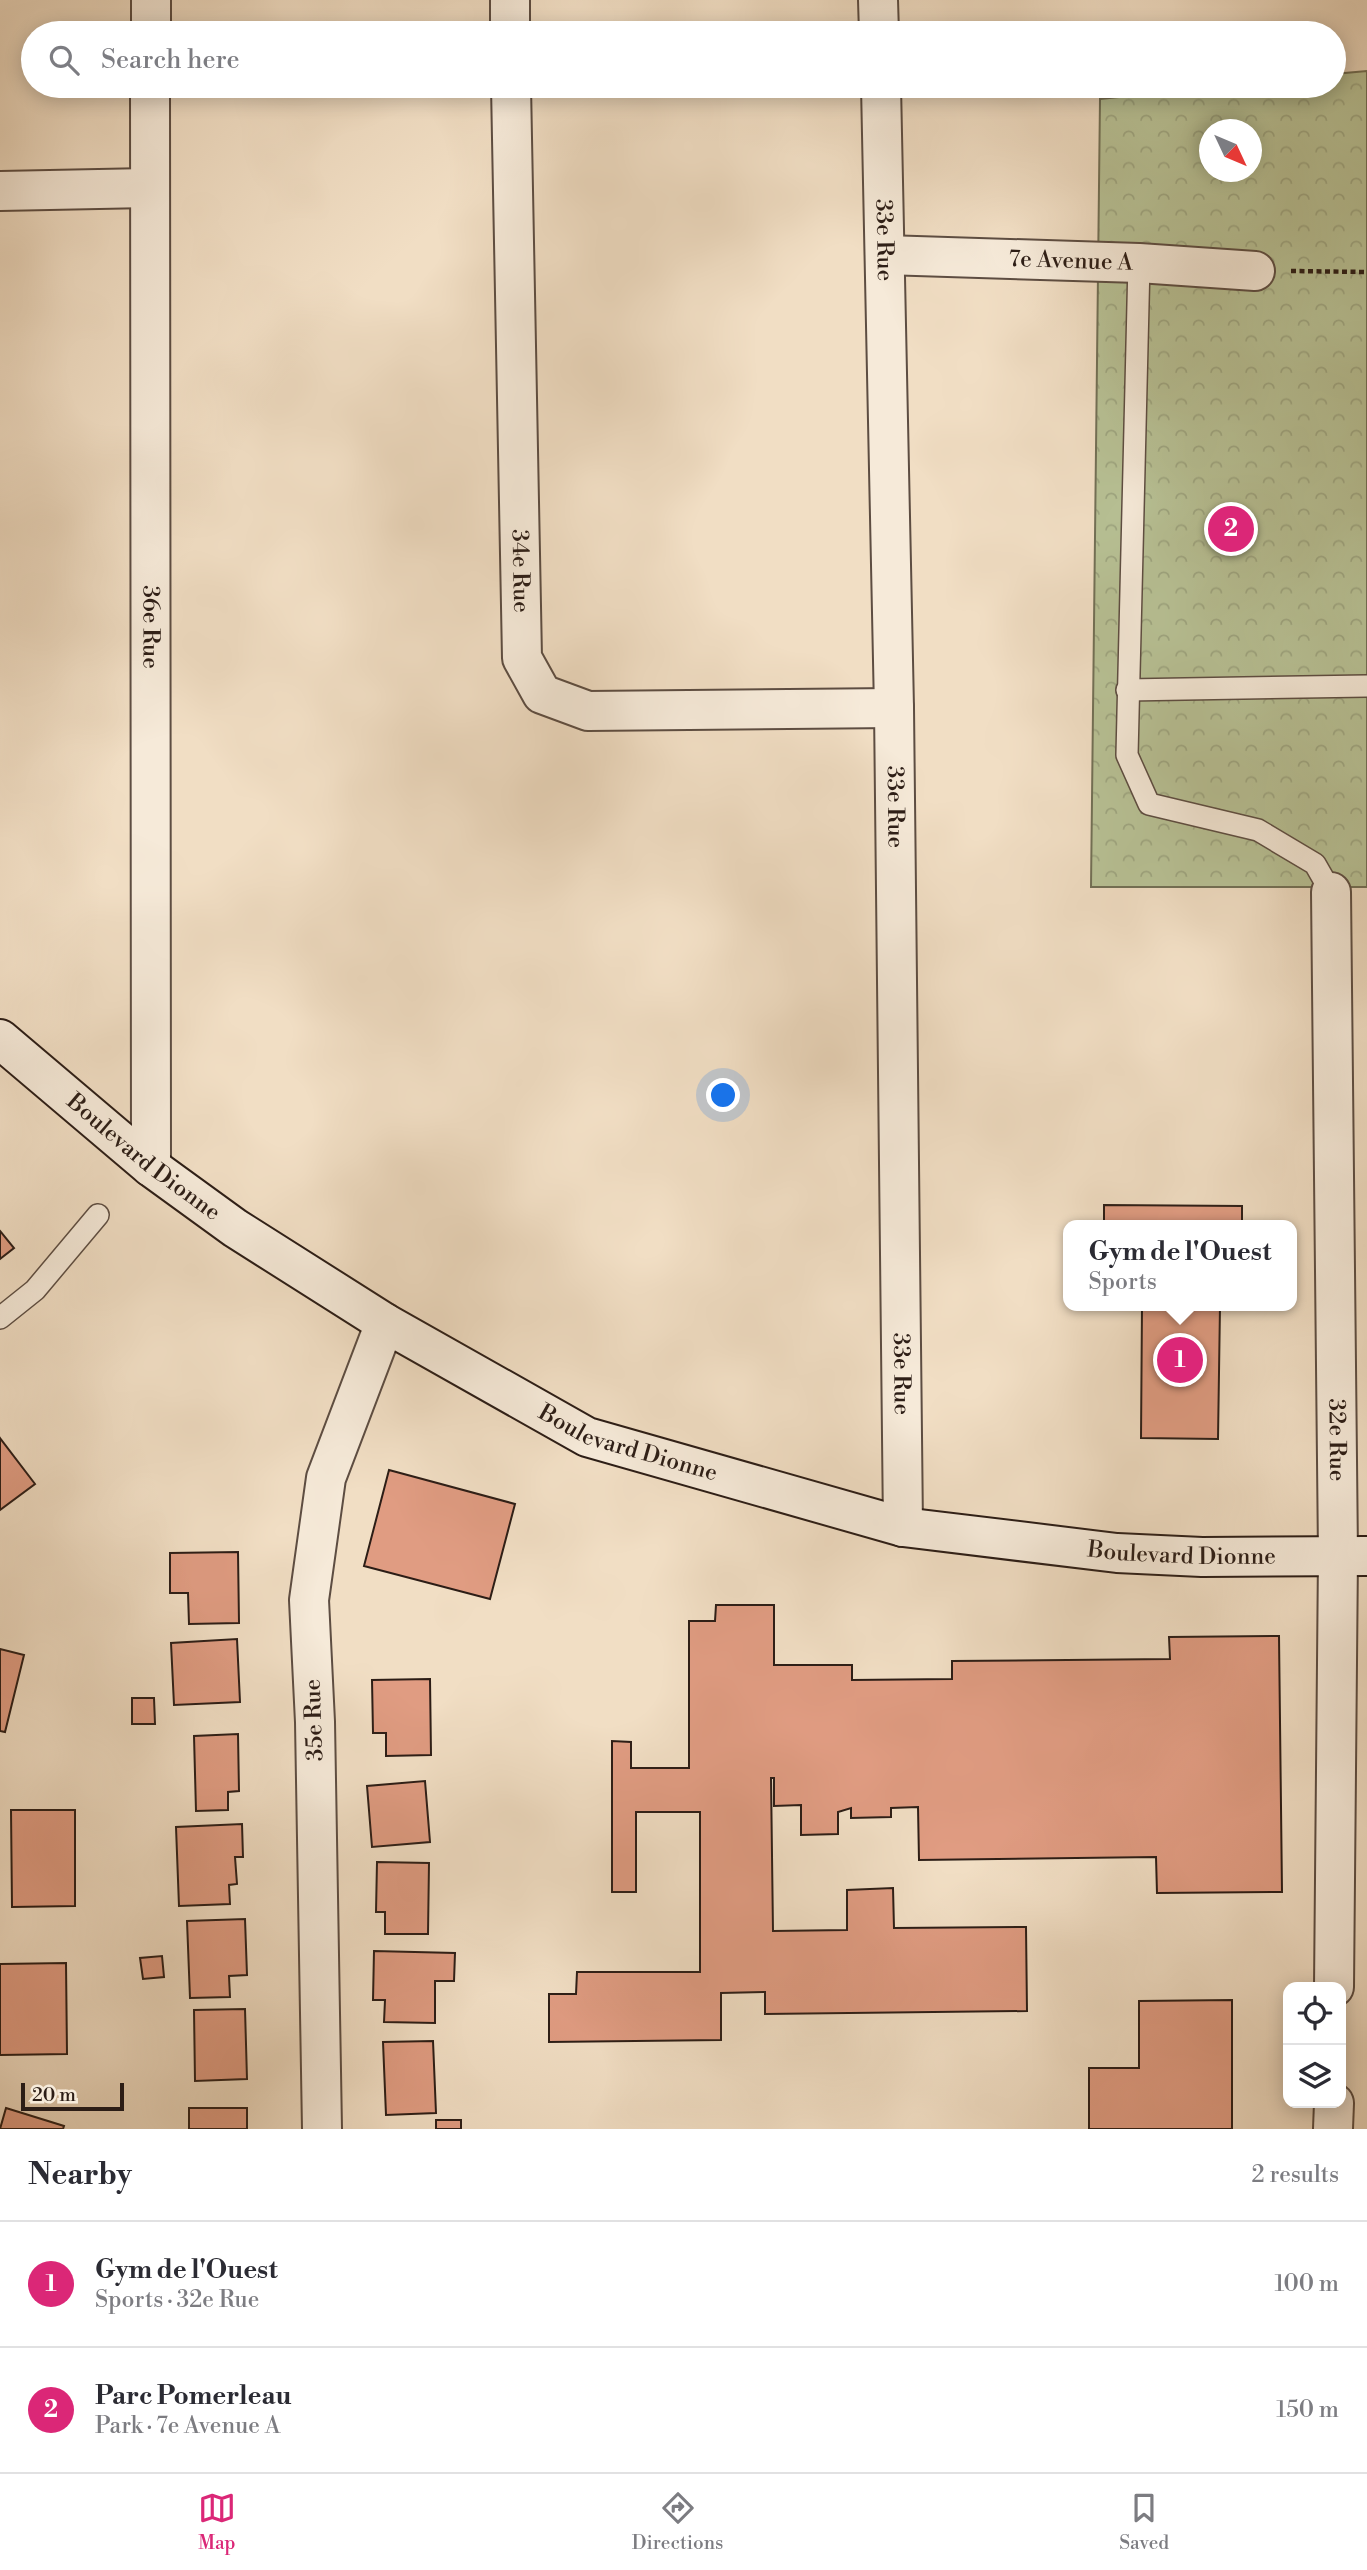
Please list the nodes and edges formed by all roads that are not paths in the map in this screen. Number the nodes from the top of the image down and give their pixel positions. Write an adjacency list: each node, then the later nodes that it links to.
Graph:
1 (151, 0): 4 (street)
2 (510, 0): 5 (street)
3 (878, 0): 6 (street)
4 (151, 21)
5 (510, 21)
6 (879, 21)
7 (150, 98): 10 (street, 36e Rue)
8 (511, 98): 17 (street, 34e Rue)
9 (881, 98): 12 (street, 33e Rue)
10 (148, 188): 11 (street); 20 (street, 36e Rue)
11 (0, 191)
12 (885, 255): 13 (street, 7e Avenue A); 17 (street, 33e Rue)
13 (1139, 263): 14 (street, 7e Avenue A); 16 (lane)
14 (1255, 271)
15 (1367, 686): 16 (lane)
16 (1127, 690): 18 (lane)
17 (894, 708): 24 (street, 33e Rue)
18 (1331, 892): 25 (street, 32e Rue)
19 (0, 1039): 20 (street, Boulevard Dionne)
20 (151, 1167): 23 (street, Boulevard Dionne)
21 (98, 1215): 22 (lane)
22 (0, 1318)
23 (385, 1323): 24 (street, Boulevard Dionne); 28 (street, 35e Rue)
24 (903, 1527): 25 (street, Boulevard Dionne)
25 (1353, 1555): 26 (street, 32e Rue)
26 (1335, 1982)
27 (1334, 2108): 29 (street)
28 (322, 2129)
29 (1333, 2129)

